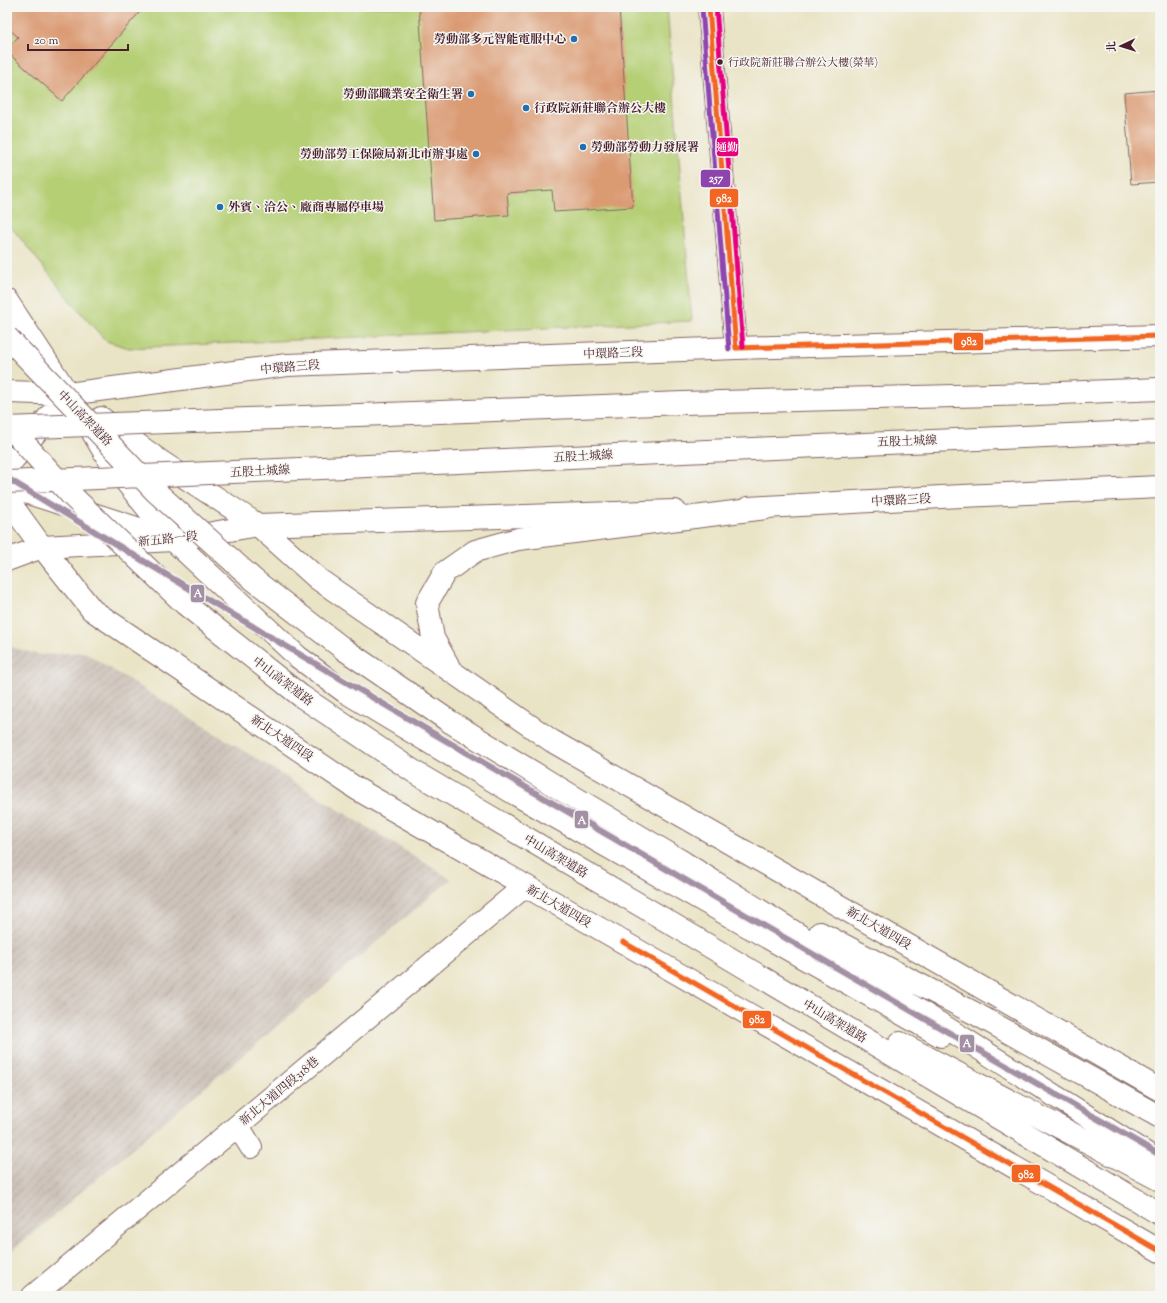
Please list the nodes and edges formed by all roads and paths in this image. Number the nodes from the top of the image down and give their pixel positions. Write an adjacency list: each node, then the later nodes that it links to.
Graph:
1 (709, 7): 5 (main road)
2 (7, 301): 8 (main road, 新北大道四段)
3 (1160, 336): 5 (main road, 中環路三段)
4 (7, 337): 23 (main road, 中山高架道路, bridge)
5 (736, 348): 8 (main road, 中環路三段)
6 (1160, 389): 10 (main road, bridge)
7 (7, 392): 8 (main road)
8 (68, 394): 12 (main road); 18 (main road, 新北大道四段); 19 (main road, 新北大道四段)
9 (7, 424): 25 (main road, 中山高架道路, bridge)
10 (7, 428)
11 (1160, 430): 13 (main road, 五股土城線, bridge)
12 (7, 467)
13 (7, 482)
14 (7, 486): 19 (main road, 新北大道四段)
15 (1160, 487): 17 (main road, 中環路三段)
16 (7, 499): 20 (main road, 新北大道四段)
17 (766, 508): 18 (main road, 中環路三段); 22 (main road)
18 (258, 526): 19 (main road, 新五路一段); 22 (main road, 新北大道四段)
19 (173, 540): 20 (main road, 新五路一段); 31 (main road, 新北大道四段)
20 (42, 547): 21 (main road, 新五路一段); 24 (main road, 新北大道四段)
21 (7, 560)
22 (450, 670): 26 (main road, 新北大道四段)
23 (680, 861): 27 (main road, 中山高架道路); 30 (main road)
24 (525, 886): 28 (main road, 新北大道四段318巷); 34 (main road, 新北大道四段)
25 (662, 918): 32 (main road); 33 (main road, 中山高架道路)
26 (1160, 1090)
27 (1160, 1118)
28 (238, 1126): 29 (main road); 35 (main road, 新北大道四段318巷)
29 (251, 1147)
30 (1160, 1162)
31 (1160, 1167)
32 (1160, 1180)
33 (1160, 1214)
34 (1160, 1251)
35 (33, 1296)

